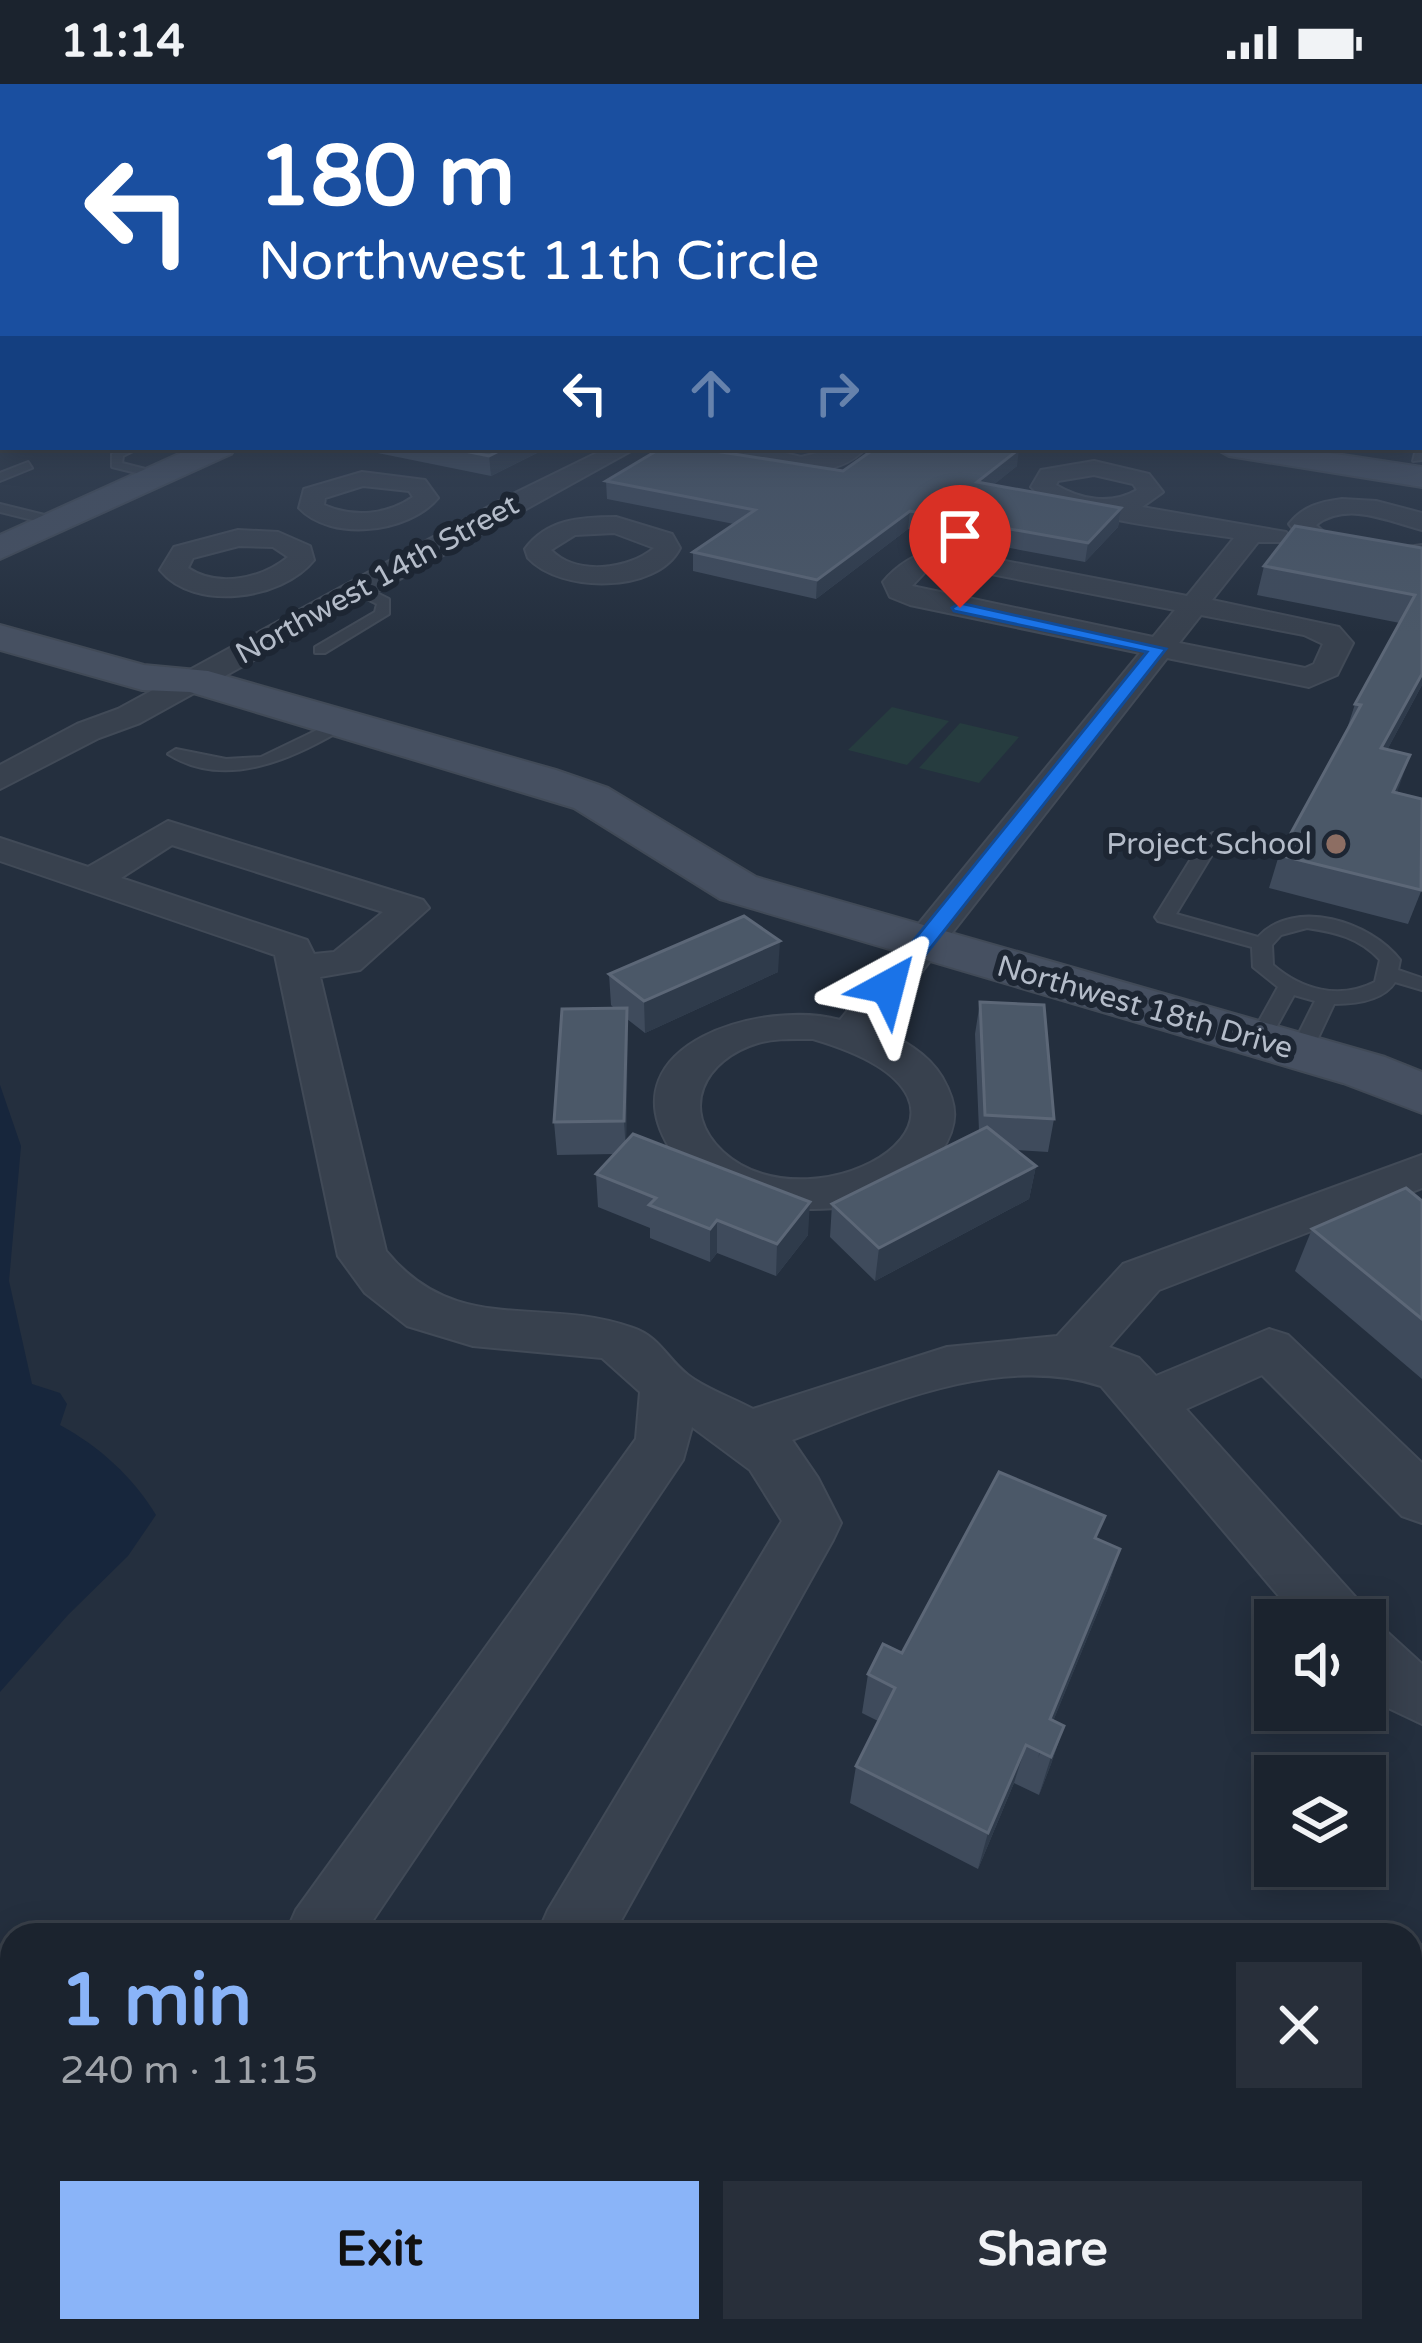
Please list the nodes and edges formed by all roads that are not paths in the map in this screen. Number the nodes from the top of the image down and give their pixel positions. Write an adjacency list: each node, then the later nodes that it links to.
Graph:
1 (128, 450): 12 (lane)
2 (213, 450): 12 (street)
3 (621, 450): 17 (street, Northwest 14th Street)
4 (714, 450): 9 (street)
5 (751, 450): 9 (street)
6 (850, 450): 9 (street)
7 (1270, 450): 10 (street)
8 (1354, 450): 10 (street)
9 (773, 460)
10 (1421, 461)
11 (28, 466): 13 (lane)
12 (157, 476): 18 (street)
13 (0, 477)
14 (1080, 503): 21 (street)
15 (0, 508): 18 (lane)
16 (416, 508): 17 (street)
17 (480, 521): 20 (street); 26 (street, Northwest 14th Street)
18 (57, 522): 23 (street)
19 (1422, 522): 22 (street)
20 (550, 536)
21 (1249, 536): 22 (street); 27 (street)
22 (1316, 540): 24 (street)
23 (0, 548)
24 (1422, 553)
25 (284, 574): 26 (street)
26 (356, 590): 31 (lane); 32 (street, Northwest 14th Street)
27 (1195, 604): 30 (street); 30 (street); 30 (street)
28 (0, 620): 32 (street)
29 (0, 638): 32 (street)
30 (1158, 649): 41 (street)
31 (320, 650)
32 (193, 680): 33 (street, Northwest 14th Street); 34 (street, Northwest 18th Drive)
33 (129, 716): 36 (street, Northwest 14th Street); 37 (street, Northwest 14th Street)
34 (342, 723): 35 (lane); 41 (street, Northwest 18th Drive)
35 (176, 754)
36 (0, 779)
37 (0, 798)
38 (1213, 838): 42 (lane)
39 (0, 849): 40 (street)
40 (92, 880): 43 (street); 43 (street)
41 (923, 942): 48 (street); 49 (street, Northwest 18th Drive)
42 (1262, 944): 44 (lane); 46 (lane)
43 (298, 968): 53 (street)
44 (1389, 974): 45 (lane); 47 (lane)
45 (1422, 984)
46 (1289, 986): 47 (lane); 49 (lane)
47 (1326, 998): 49 (lane)
48 (853, 1032): 48 (street)
49 (1280, 1047): 50 (street, Northwest 18th Drive)
50 (1422, 1094)
51 (1422, 1171): 52 (street)
52 (1070, 1356): 54 (street); 55 (street)
53 (667, 1389): 55 (street); 60 (street)
54 (1147, 1403): 56 (street); 57 (street)
55 (751, 1433): 61 (street)
56 (1422, 1499)
57 (1319, 1599)
58 (1386, 1676): 59 (street)
59 (1422, 1695)
60 (329, 1923)
61 (580, 1923)

